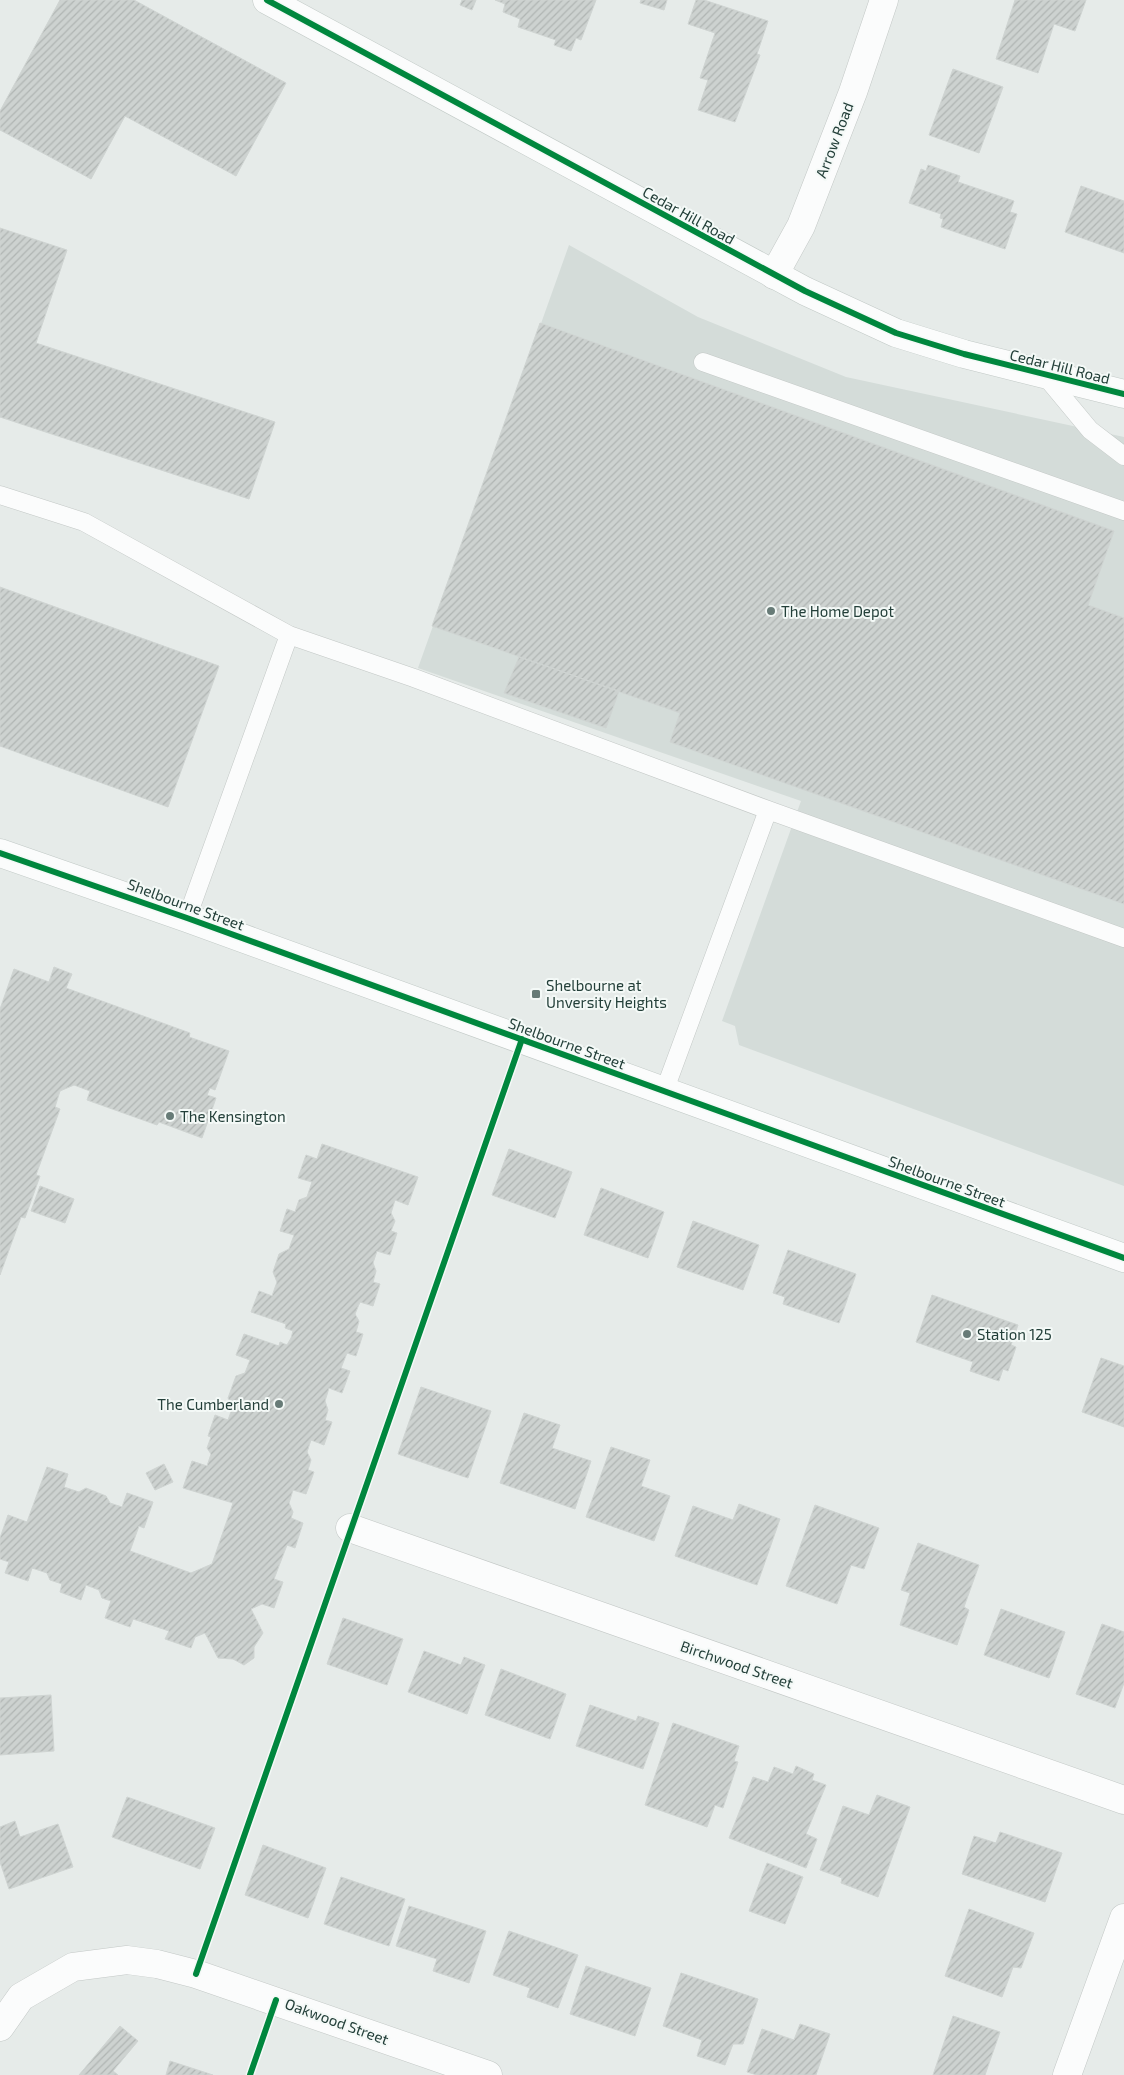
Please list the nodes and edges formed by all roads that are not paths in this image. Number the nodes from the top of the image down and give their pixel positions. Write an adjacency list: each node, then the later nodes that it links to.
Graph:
1 (267, 0): 3 (street, Cedar Hill Road)
2 (884, 0): 3 (street, Arrow Road)
3 (774, 276): 5 (street, Cedar Hill Road)
4 (703, 362): 9 (lane)
5 (1046, 377): 6 (street, Cedar Hill Road); 7 (lane)
6 (1124, 394)
7 (1124, 456)
8 (0, 495): 10 (lane)
9 (1124, 511)
10 (289, 635): 11 (lane); 13 (lane)
11 (768, 810): 14 (lane); 15 (lane)
12 (0, 853): 13 (street, Shelbourne Street)
13 (187, 918): 15 (street, Shelbourne Street)
14 (1124, 938)
15 (664, 1092): 16 (street, Shelbourne Street)
16 (1124, 1258)
17 (350, 1528): 18 (street, Birchwood Street)
18 (1124, 1800)
19 (1124, 1918): 22 (street)
20 (0, 2027): 21 (street, Oakwood Street)
21 (488, 2075)
22 (1067, 2075)

